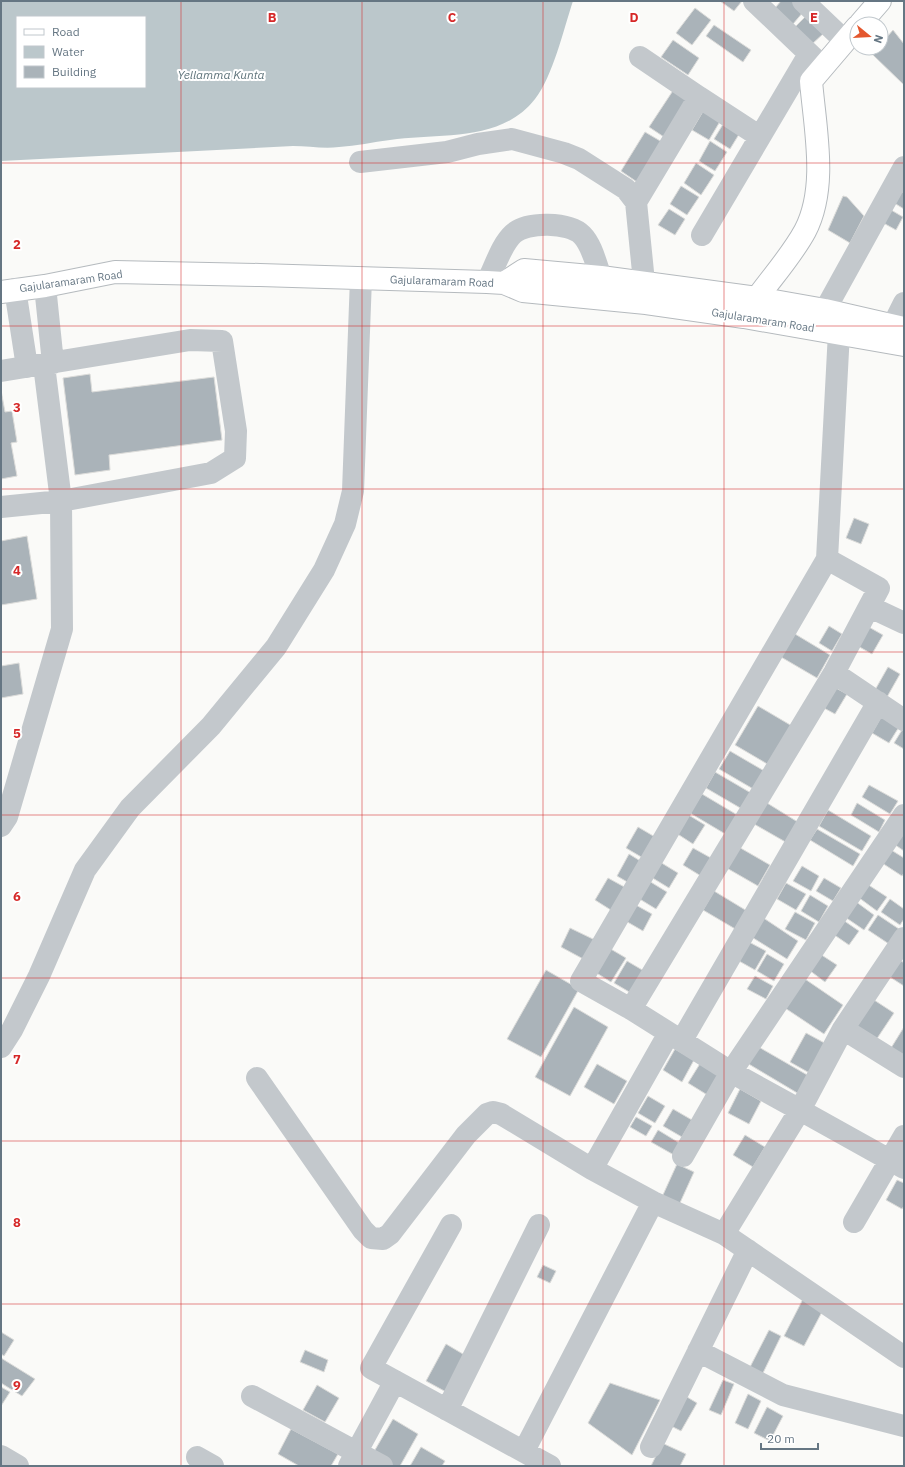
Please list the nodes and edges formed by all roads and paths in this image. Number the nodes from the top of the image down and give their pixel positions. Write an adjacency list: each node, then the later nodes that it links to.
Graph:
1 (754, 1): 8 (street)
2 (803, 1): 5 (street)
3 (880, 1): 4 (main road)
4 (867, 16)
5 (849, 33)
6 (849, 35): 8 (main road)
7 (640, 57): 9 (street)
8 (816, 60): 10 (street); 21 (main road)
9 (699, 97): 10 (street); 13 (street)
10 (759, 136): 14 (street)
11 (360, 162): 13 (street)
12 (904, 167): 23 (street)
13 (636, 202): 17 (street)
14 (702, 235)
15 (353, 277): 18 (main road, Gajularamaram Road); 19 (main road, Gajularamaram Road); 43 (street)
16 (601, 277): 17 (main road); 18 (main road); 18 (street)
17 (644, 282): 21 (main road)
18 (496, 283): 25 (main road, Gajularamaram Road)
19 (45, 286): 20 (main road, Gajularamaram Road); 27 (street)
20 (8, 290): 27 (street)
21 (757, 298): 23 (main road)
22 (904, 303): 24 (street)
23 (825, 310): 24 (main road)
24 (898, 326)
25 (839, 332): 26 (main road, Gajularamaram Road); 31 (street)
26 (904, 345)
27 (41, 365): 28 (street); 29 (street); 29 (street)
28 (1, 371)
29 (61, 501): 30 (street); 38 (street)
30 (1, 507)
31 (827, 559): 32 (street); 40 (street)
32 (870, 607): 33 (street); 34 (street)
33 (904, 623)
34 (834, 673): 35 (street); 40 (street)
35 (878, 702): 36 (street); 42 (street)
36 (904, 720)
37 (904, 815): 45 (street)
38 (3, 820)
39 (904, 938): 41 (street)
40 (631, 1009): 42 (street)
41 (843, 1030): 44 (street); 47 (street)
42 (676, 1037): 45 (street); 51 (street)
43 (1, 1047)
44 (904, 1067)
45 (731, 1072): 47 (street); 49 (street)
46 (257, 1078): 51 (street)
47 (800, 1110): 50 (street); 56 (street)
48 (904, 1136): 50 (street)
49 (683, 1156)
50 (897, 1164): 53 (street)
51 (592, 1169): 52 (street)
52 (653, 1202): 56 (street); 65 (street)
53 (854, 1222)
54 (451, 1225): 60 (street)
55 (539, 1225): 62 (street)
56 (724, 1234): 57 (street)
57 (748, 1250): 58 (street); 59 (street)
58 (698, 1351): 63 (street); 64 (street)
59 (904, 1357)
60 (395, 1381): 62 (street); 67 (street)
61 (252, 1396): 67 (street)
62 (447, 1410): 65 (street)
63 (904, 1426)
64 (651, 1447)
65 (524, 1451): 70 (street)
66 (1, 1456): 68 (street)
67 (353, 1459): 69 (street)
68 (18, 1466)
69 (382, 1466)
70 (550, 1466)

